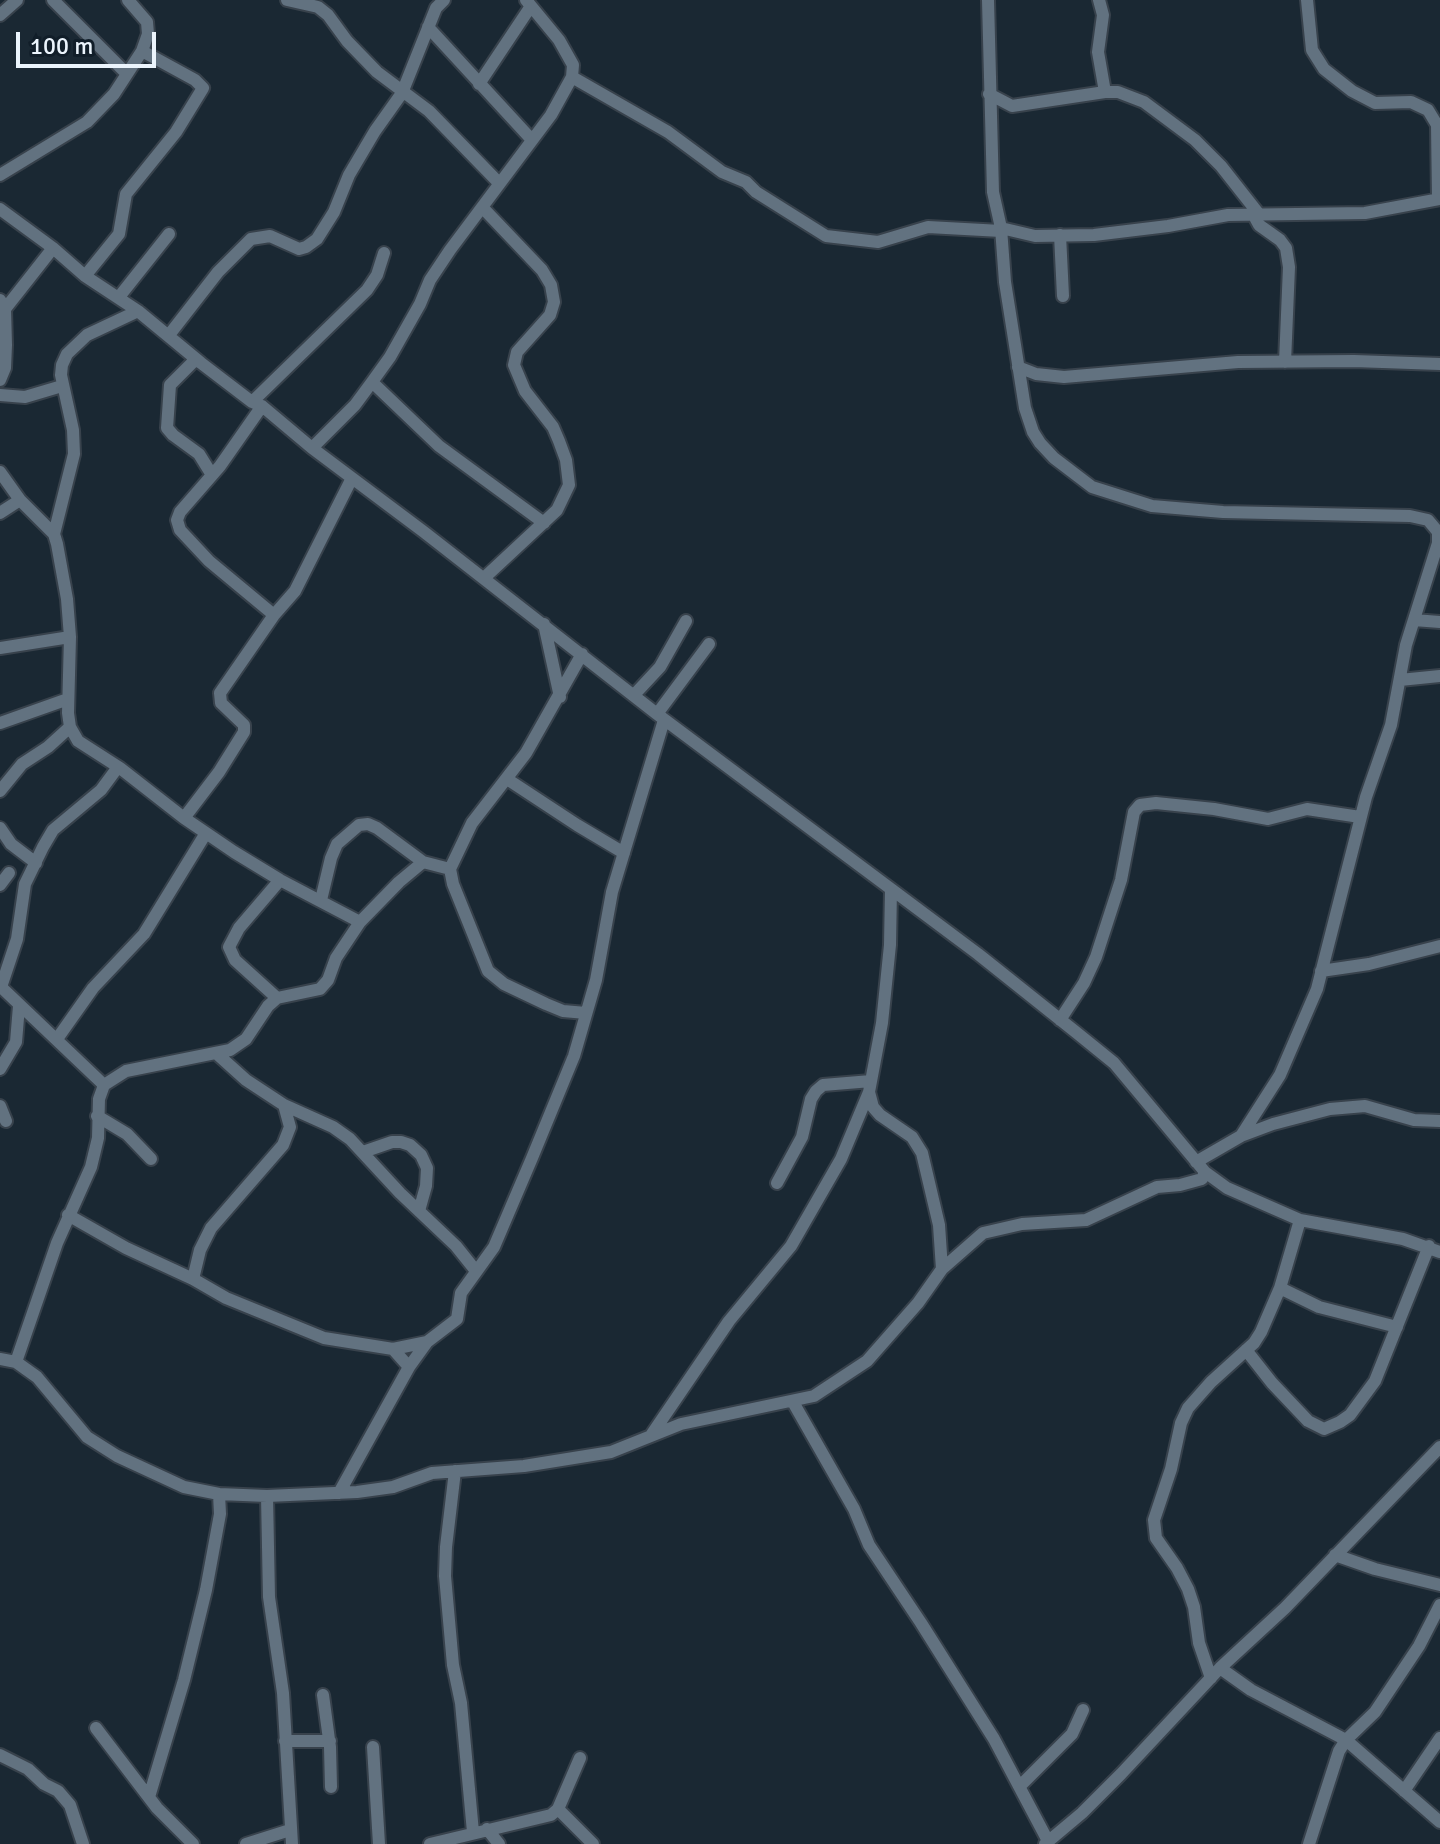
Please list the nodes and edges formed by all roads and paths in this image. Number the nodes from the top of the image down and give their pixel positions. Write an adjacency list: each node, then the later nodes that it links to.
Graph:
1 (17, 0): 11 (street)
2 (53, 0): 15 (street)
3 (128, 0): 14 (street)
4 (287, 0): 12 (street)
5 (332, 0): 12 (street)
6 (444, 0): 13 (street)
7 (988, 0): 20 (street)
8 (1099, 0): 18 (street)
9 (1307, 0): 22 (street)
10 (529, 3): 16 (street); 17 (street)
11 (0, 15)
12 (328, 15): 19 (street)
13 (428, 27): 17 (street); 19 (street)
14 (142, 51): 15 (street); 34 (street)
15 (127, 74): 23 (street)
16 (572, 77): 21 (street); 29 (street)
17 (479, 84): 21 (street)
18 (1105, 92): 20 (street); 28 (street)
19 (402, 93): 24 (street); 39 (street)
20 (989, 94): 29 (street)
21 (532, 140): 24 (street)
22 (1439, 155): 25 (street)
23 (0, 175)
24 (499, 183): 26 (street)
25 (1439, 199): 28 (street)
26 (482, 207): 45 (street); 55 (street)
27 (0, 209): 32 (street)
28 (1256, 214): 31 (street); 41 (street)
29 (1001, 229): 31 (street); 43 (street)
30 (169, 234): 36 (street)
31 (1060, 235): 35 (street)
32 (53, 248): 34 (street); 37 (street)
33 (384, 253): 48 (street)
34 (85, 276): 36 (street)
35 (1063, 296)
36 (119, 297): 38 (street)
37 (2, 304): 44 (street)
38 (138, 311): 39 (street); 46 (street)
39 (169, 335): 40 (street)
40 (196, 359): 48 (street); 51 (street)
41 (1285, 362): 42 (street); 43 (street)
42 (1440, 364)
43 (1018, 367): 56 (street)
44 (0, 380)
45 (372, 382): 49 (street); 55 (street)
46 (62, 386): 47 (street); 57 (street)
47 (0, 395)
48 (257, 404): 49 (street); 51 (street)
49 (312, 448): 52 (street)
50 (0, 472): 53 (street)
51 (212, 475): 59 (street)
52 (352, 478): 58 (street); 59 (street)
53 (20, 500): 54 (street); 57 (street)
54 (0, 513)
55 (544, 523): 58 (street)
56 (1439, 530): 60 (street)
57 (54, 534): 64 (street)
58 (484, 578): 63 (street)
59 (274, 615): 80 (street)
60 (1414, 620): 62 (street); 69 (street)
61 (686, 621): 70 (street)
62 (1440, 622)
63 (544, 624): 67 (street); 71 (street)
64 (70, 637): 66 (street); 72 (street)
65 (709, 644): 73 (street)
66 (0, 648)
67 (582, 654): 70 (street); 71 (street)
68 (1440, 676): 69 (street)
69 (1400, 680): 79 (street)
70 (634, 695): 73 (street)
71 (560, 697): 77 (street)
72 (68, 699): 74 (street); 75 (street)
73 (661, 717): 83 (street); 90 (street)
74 (0, 723)
75 (70, 727): 76 (street); 78 (street)
76 (118, 767): 80 (street); 85 (street)
77 (507, 779): 83 (street); 86 (street)
78 (0, 791)
79 (1360, 817): 94 (street); 99 (street)
80 (184, 818): 82 (street)
81 (0, 828): 85 (street)
82 (206, 833): 88 (street); 100 (street)
83 (624, 853): 98 (street)
84 (423, 862): 86 (street); 91 (street); 92 (street)
85 (36, 863): 95 (street)
86 (450, 869): 98 (street)
87 (9, 873): 89 (street)
88 (280, 880): 91 (street); 96 (street)
89 (0, 885)
90 (891, 889): 99 (street); 104 (street)
91 (321, 900): 92 (street)
92 (360, 922): 96 (street)
93 (1440, 946): 94 (street)
94 (1321, 971): 110 (street)
95 (1, 986): 97 (street)
96 (277, 998): 101 (street)
97 (19, 1006): 100 (street); 102 (street)
98 (586, 1013): 120 (street)
99 (1060, 1020): 113 (street)
100 (57, 1039): 103 (street)
101 (216, 1053): 103 (street); 105 (street)
102 (0, 1069)
103 (104, 1085): 107 (street)
104 (870, 1087): 114 (street); 119 (street); 131 (street)
105 (284, 1105): 111 (street); 121 (street)
106 (0, 1106): 108 (street)
107 (97, 1116): 112 (street); 116 (street)
108 (6, 1121)
109 (1440, 1121): 110 (street)
110 (1241, 1136): 113 (street)
111 (363, 1152): 115 (street); 115 (street)
112 (151, 1159)
113 (1200, 1167): 117 (street); 119 (street)
114 (777, 1183)
115 (419, 1211): 120 (street)
116 (68, 1215): 121 (street); 128 (street)
117 (1300, 1220): 118 (street); 122 (street)
118 (1434, 1249): 123 (street)
119 (942, 1269): 130 (street)
120 (476, 1271): 124 (street)
121 (193, 1279): 125 (street)
122 (1280, 1288): 123 (street); 126 (street)
123 (1397, 1327): 126 (street)
124 (427, 1342): 125 (street); 129 (street)
125 (393, 1349): 129 (street)
126 (1246, 1350): 140 (street)
127 (0, 1359): 128 (street)
128 (16, 1362): 135 (street)
129 (409, 1367): 134 (street)
130 (793, 1402): 131 (street); 151 (street)
131 (652, 1434): 133 (street)
132 (1440, 1447): 137 (street)
133 (455, 1471): 134 (street); 159 (street)
134 (339, 1493): 136 (street)
135 (219, 1494): 136 (street); 154 (street)
136 (267, 1496): 146 (street)
137 (1335, 1555): 138 (street); 140 (street)
138 (1440, 1585)
139 (1440, 1605): 145 (street)
140 (1216, 1673): 145 (street); 160 (street)
141 (323, 1695): 147 (street)
142 (1083, 1710): 151 (street)
143 (96, 1728): 154 (street)
144 (1440, 1738): 153 (street)
145 (1346, 1740): 153 (street); 169 (street)
146 (285, 1741): 147 (street); 158 (street)
147 (330, 1741): 152 (street)
148 (373, 1747): 165 (street)
149 (0, 1755): 161 (street)
150 (580, 1758): 155 (street)
151 (1020, 1786): 160 (street)
152 (331, 1787)
153 (1404, 1791): 156 (street)
154 (149, 1797): 162 (street)
155 (558, 1809): 157 (street); 168 (street)
156 (1440, 1822)
157 (487, 1829): 159 (street); 167 (street)
158 (290, 1830): 163 (street); 164 (street)
159 (473, 1832): 166 (street)
160 (1046, 1843)
161 (83, 1844)
162 (193, 1844)
163 (246, 1844)
164 (292, 1844)
165 (379, 1844)
166 (430, 1844)
167 (499, 1844)
168 (593, 1844)
169 (1309, 1844)

